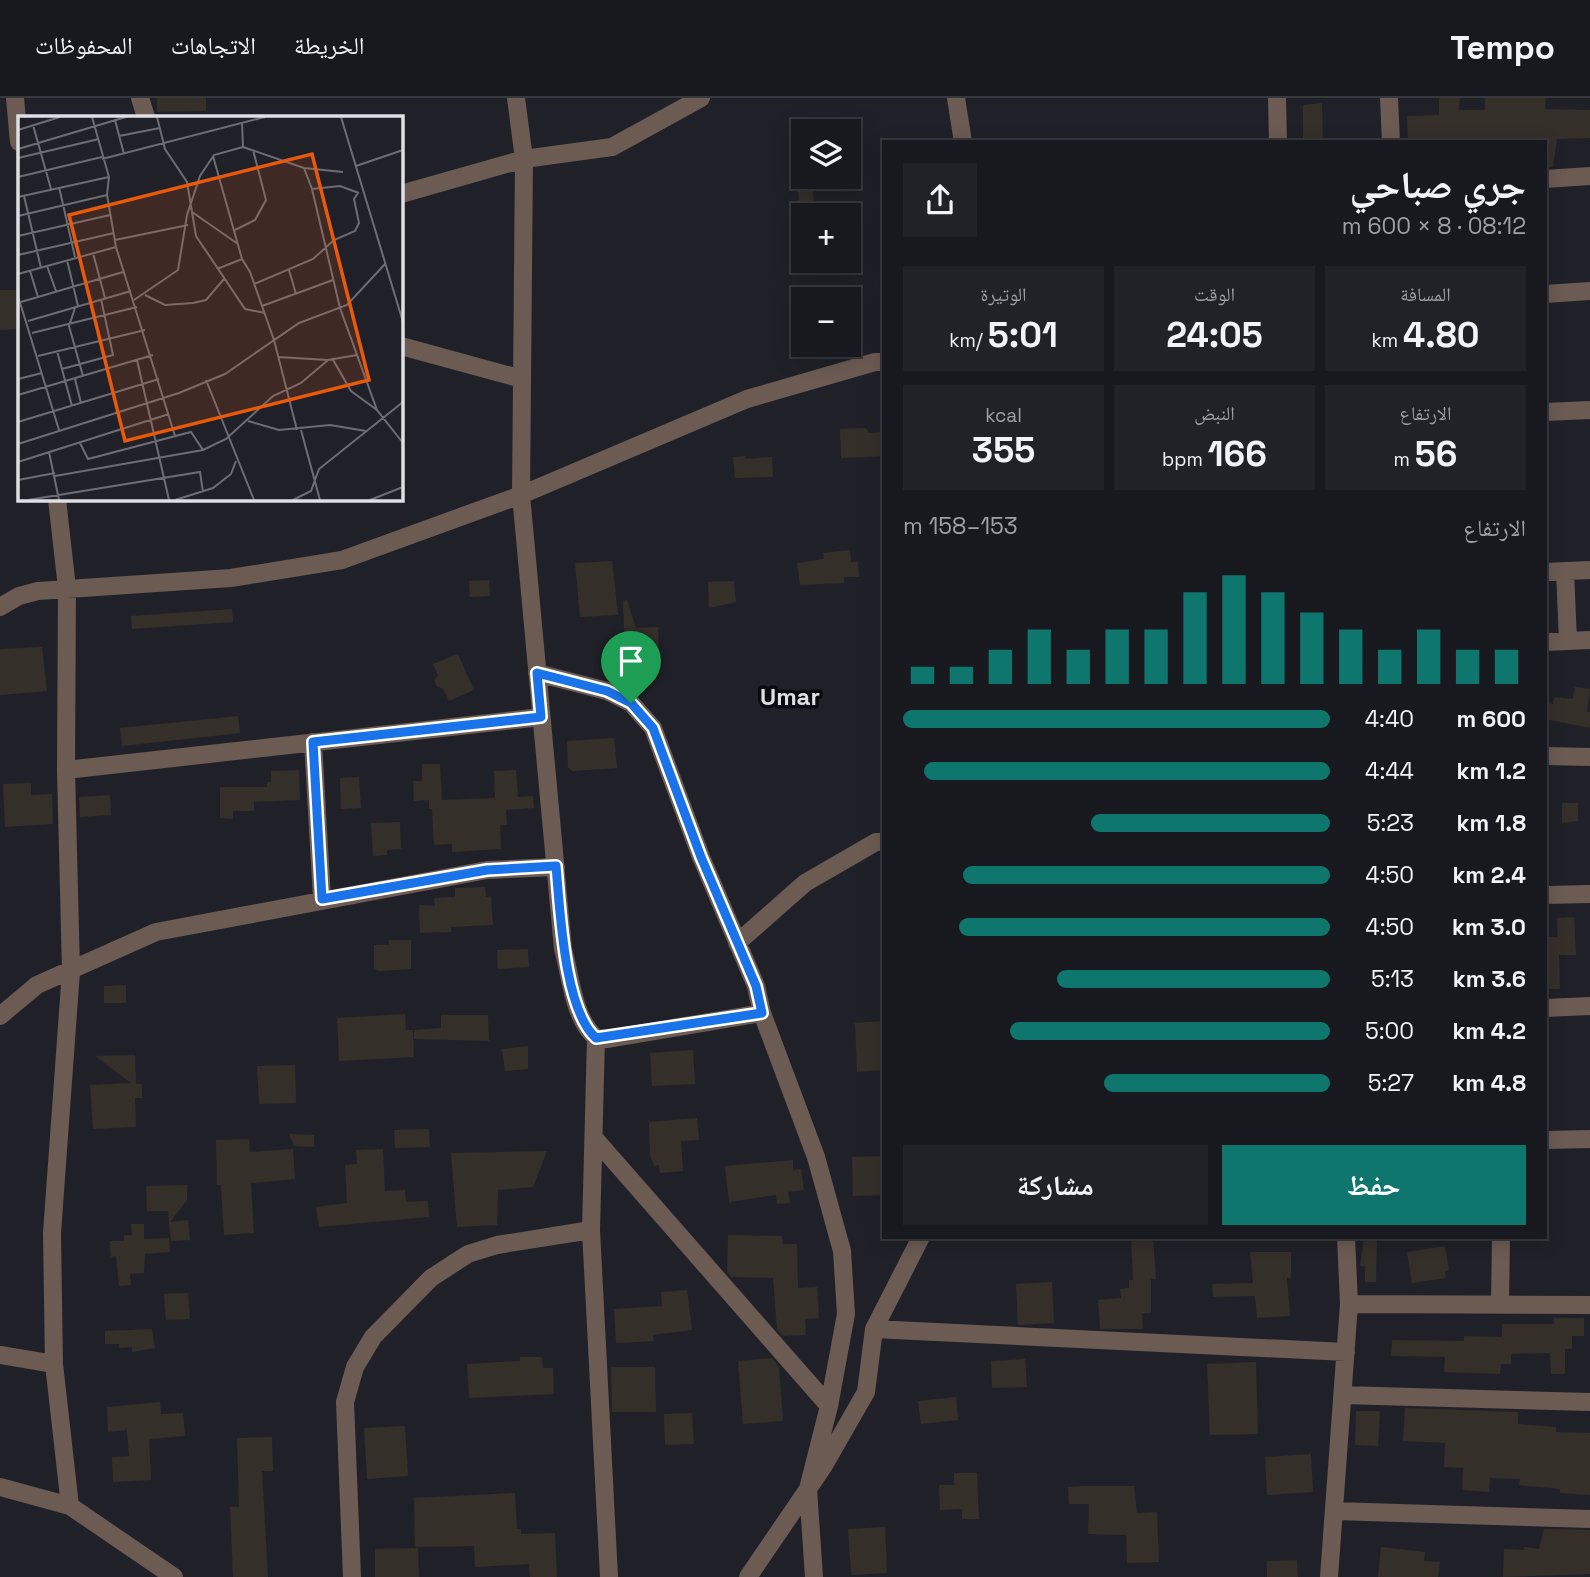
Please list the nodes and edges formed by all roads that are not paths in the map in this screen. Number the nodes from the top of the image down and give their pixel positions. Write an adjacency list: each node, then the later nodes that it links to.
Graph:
1 (15, 98): 9 (street)
2 (140, 98): 8 (street)
3 (516, 98): 13 (street)
4 (701, 98): 13 (street)
5 (956, 98): 10 (street)
6 (1277, 98): 11 (street)
7 (1389, 98): 12 (street)
8 (146, 116)
9 (18, 131)
10 (963, 140)
11 (1278, 140)
12 (1391, 140)
13 (524, 159): 16 (street); 21 (street)
14 (1590, 176): 15 (street)
15 (1547, 179)
16 (402, 194)
17 (1590, 291): 18 (street)
18 (1547, 294)
19 (402, 345): 21 (street)
20 (882, 362): 24 (street)
21 (522, 379): 24 (street)
22 (1590, 411): 23 (street)
23 (1547, 412)
24 (521, 495): 29 (street); 34 (street)
25 (57, 500): 29 (street)
26 (1590, 570): 27 (street)
27 (1565, 571): 28 (street); 32 (street)
28 (1547, 572)
29 (67, 589): 30 (street); 39 (street)
30 (0, 607)
31 (1590, 640): 32 (street)
32 (1568, 641): 33 (street)
33 (1547, 642)
34 (537, 673): 35 (street); 45 (street)
35 (541, 717): 36 (street); 41 (street)
36 (313, 742): 39 (street); 44 (street)
37 (1547, 756): 38 (street)
38 (1590, 757)
39 (66, 770): 46 (street)
40 (882, 842): 45 (street)
41 (556, 866): 44 (street); 51 (street)
42 (1590, 894): 43 (street)
43 (1547, 895)
44 (322, 899): 46 (street)
45 (737, 943): 49 (street)
46 (71, 971): 50 (street); 65 (street)
47 (1590, 1006): 48 (street)
48 (1547, 1008)
49 (762, 1013): 51 (street); 68 (street)
50 (0, 1016)
51 (596, 1038): 52 (street)
52 (595, 1139): 55 (street); 68 (street)
53 (1590, 1139): 54 (street)
54 (1547, 1140)
55 (591, 1230): 75 (street); 76 (street)
56 (919, 1239): 62 (street)
57 (1346, 1239): 59 (street)
58 (1501, 1239): 60 (street)
59 (1349, 1304): 60 (street); 63 (street)
60 (1500, 1304): 61 (street)
61 (1590, 1305)
62 (874, 1329): 63 (street); 70 (street)
63 (1346, 1352): 66 (street)
64 (0, 1356): 65 (street)
65 (54, 1364): 71 (street)
66 (1343, 1395): 67 (street); 72 (street)
67 (1590, 1402)
68 (830, 1406): 70 (street)
69 (0, 1487): 71 (street)
70 (808, 1489): 77 (street); 78 (street)
71 (70, 1506): 74 (street)
72 (1335, 1511): 73 (street); 79 (street)
73 (1590, 1519)
74 (174, 1577)
75 (352, 1577)
76 (609, 1577)
77 (748, 1577)
78 (814, 1577)
79 (1329, 1577)

